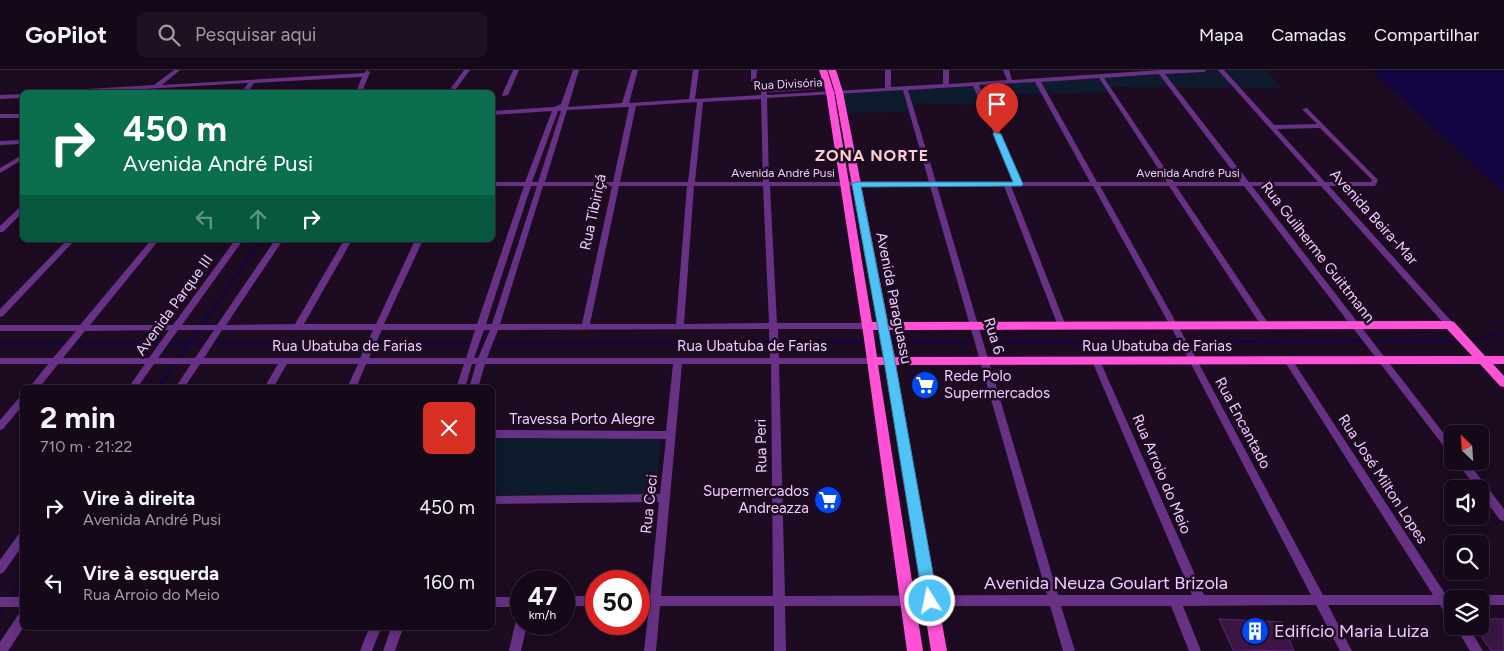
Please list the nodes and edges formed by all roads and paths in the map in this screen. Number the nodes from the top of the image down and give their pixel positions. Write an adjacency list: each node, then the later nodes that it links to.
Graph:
1 (176, 70): 29 (street)
2 (467, 70): 30 (street)
3 (516, 70): 37 (street)
4 (576, 70): 43 (street)
5 (635, 70): 42 (street)
6 (696, 70): 41 (street)
7 (754, 70): 24 (street)
8 (823, 70): 36 (main road, Avenida Paraguassu)
9 (832, 70): 36 (main road, Avenida Paraguassu)
10 (888, 70): 32 (street)
11 (946, 70): 28 (street)
12 (1006, 70): 25 (street)
13 (1067, 70): 21 (street)
14 (1188, 70): 15 (street, Rua Divisória); 18 (street, Rua Divisória)
15 (1204, 70)
16 (1221, 70): 49 (street, Avenida Beira-Mar)
17 (1129, 72): 18 (street, Rua Divisória); 20 (street, Rua Divisória)
18 (1160, 72): 67 (street, Rua Guilherme Guittmann)
19 (366, 73): 23 (street); 35 (street)
20 (1100, 76): 21 (street, Rua Divisória); 66 (street)
21 (1071, 78): 22 (street, Rua Divisória)
22 (1037, 80): 25 (street, Rua Divisória); 65 (street, Rua Encantado)
23 (253, 81): 29 (street); 34 (street)
24 (754, 81)
25 (1010, 82): 26 (street, Rua Divisória)
26 (975, 84): 28 (street, Rua Divisória); 64 (street)
27 (764, 85): 39 (street)
28 (946, 85): 31 (street, Rua Divisória)
29 (156, 87): 33 (street)
30 (454, 88)
31 (905, 88): 32 (street, Rua Divisória); 62 (street, Rua 6)
32 (888, 89): 36 (street, Rua Divisória)
33 (104, 90)
34 (246, 90)
35 (360, 90)
36 (834, 92): 39 (street, Rua Divisória); 60 (main road, Avenida Paraguassu); 61 (main road, Avenida Paraguassu)
37 (504, 94)
38 (20, 96): 40 (street)
39 (764, 96): 41 (street, Rua Divisória); 59 (street)
40 (0, 97)
41 (696, 100): 42 (street, Rua Divisória); 58 (street)
42 (629, 104): 43 (street, Rua Divisória); 57 (street, Rua Tibiriçá)
43 (562, 107): 45 (street, Rua Divisória); 55 (street); 56 (street)
44 (1305, 109): 48 (street)
45 (495, 113)
46 (0, 116): 47 (street)
47 (20, 116)
48 (1321, 126): 49 (street); 68 (street, Avenida André Pusi)
49 (1273, 127): 68 (street, Avenida Beira-Mar)
50 (20, 142): 51 (street)
51 (0, 143)
52 (20, 158): 53 (street)
53 (0, 171)
54 (495, 184): 55 (street, Avenida André Pusi)
55 (528, 184): 56 (street, Avenida André Pusi); 99 (street)
56 (540, 184): 57 (street, Avenida André Pusi); 101 (street)
57 (614, 184): 58 (street, Avenida André Pusi); 91 (street, Rua Tibiriçá)
58 (691, 184): 59 (street, Avenida André Pusi); 84 (street)
59 (766, 184): 60 (street, Avenida André Pusi); 85 (street)
60 (844, 184): 61 (street, Avenida André Pusi); 86 (main road, Avenida Paraguassu)
61 (856, 184): 62 (street, Avenida André Pusi); 81 (main road, Avenida Paraguassu)
62 (933, 184): 63 (street, Avenida André Pusi); 92 (street, Rua 6)
63 (1007, 184): 64 (street, Avenida André Pusi); 87 (street)
64 (1019, 184): 65 (street, Avenida André Pusi)
65 (1094, 184): 66 (street, Avenida André Pusi); 100 (street, Rua Encantado)
66 (1172, 184): 67 (street, Avenida André Pusi); 82 (street)
67 (1246, 184): 68 (street, Avenida André Pusi); 83 (street, Rua Guilherme Guittmann)
68 (1324, 184): 93 (street, Avenida Beira-Mar)
69 (20, 212): 71 (street)
70 (0, 218): 71 (street)
71 (14, 218): 72 (street); 73 (street)
72 (20, 218)
73 (0, 230)
74 (69, 242): 80 (street)
75 (153, 242): 95 (street)
76 (238, 242): 96 (street, Avenida Parque III)
77 (278, 242): 88 (street)
78 (347, 242): 89 (street)
79 (418, 242): 90 (street)
80 (0, 314)
81 (882, 325): 86 (main road, Rua Ubatuba de Farias); 92 (main road, Rua Ubatuba de Farias); 105 (main road, Avenida Paraguassu)
82 (1265, 325): 83 (main road, Rua Ubatuba de Farias); 100 (main road, Rua Ubatuba de Farias)
83 (1357, 325): 93 (main road, Rua Ubatuba de Farias); 107 (street, Rua Guilherme Guittmann)
84 (680, 326): 85 (street, Rua Ubatuba de Farias); 91 (street, Rua Ubatuba de Farias)
85 (772, 326): 86 (street, Rua Ubatuba de Farias); 119 (street, Rua Peri)
86 (867, 326): 104 (main road, Avenida Paraguassu)
87 (1062, 326): 92 (main road, Rua Ubatuba de Farias); 100 (main road, Rua Ubatuba de Farias)
88 (220, 327): 89 (street, Rua Ubatuba de Farias); 98 (street, Rua Ubatuba de Farias); 116 (street)
89 (298, 327): 90 (street, Rua Ubatuba de Farias)
90 (379, 327): 99 (street, Rua Ubatuba de Farias); 106 (street)
91 (585, 327): 101 (street, Rua Ubatuba de Farias)
92 (975, 327): 120 (street, Rua 6)
93 (1452, 327): 108 (main road, Avenida Beira-Mar)
94 (0, 328): 95 (street, Rua Ubatuba de Farias)
95 (84, 328): 96 (street, Rua Ubatuba de Farias); 111 (street)
96 (176, 328): 97 (street, Rua Ubatuba de Farias); 110 (street, Avenida Parque III)
97 (186, 328): 98 (street, Rua Ubatuba de Farias)
98 (207, 328)
99 (479, 330): 101 (street, Rua Ubatuba de Farias); 109 (street)
100 (1177, 330): 102 (street, Rua Encantado)
101 (493, 331): 103 (street)
102 (1190, 355): 112 (main road, Rua Ubatuba de Farias); 113 (main road, Rua Ubatuba de Farias); 144 (street, Rua Encantado)
103 (483, 356): 109 (street, Rua Ubatuba de Farias); 118 (street, Rua Ubatuba de Farias); 128 (street)
104 (871, 356): 105 (main road, Rua Ubatuba de Farias); 119 (street, Rua Ubatuba de Farias); 151 (main road, Avenida Paraguassu)
105 (888, 356): 120 (main road, Rua Ubatuba de Farias); 152 (main road, Avenida Paraguassu)
106 (365, 357): 109 (street, Rua Ubatuba de Farias); 117 (street, Rua Ubatuba de Farias); 126 (street)
107 (1382, 357): 108 (main road, Rua Ubatuba de Farias); 113 (main road, Rua Ubatuba de Farias); 133 (street, Rua Guilherme Guittmann)
108 (1481, 357): 114 (main road, Rua Ubatuba de Farias); 121 (main road, Avenida Beira-Mar)
109 (470, 358): 127 (street)
110 (157, 359): 111 (street, Rua Ubatuba de Farias); 116 (street, Rua Ubatuba de Farias); 123 (street, Avenida Parque III)
111 (56, 360): 115 (street, Rua Ubatuba de Farias); 122 (street)
112 (1096, 360): 120 (main road, Rua Ubatuba de Farias); 143 (street, Rua Arroio do Meio)
113 (1288, 360): 140 (street, Rua José Milton Lopes)
114 (1504, 360)
115 (0, 361)
116 (197, 361): 117 (street, Rua Ubatuba de Farias); 124 (street)
117 (284, 361): 125 (street)
118 (678, 361): 119 (street, Rua Ubatuba de Farias); 132 (street, Rua Ceci)
119 (775, 361): 150 (street, Rua Peri)
120 (986, 361): 141 (street, Rua 6)
121 (1504, 383)
122 (35, 385)
123 (135, 385)
124 (181, 385)
125 (270, 385)
126 (352, 385)
127 (461, 385)
128 (474, 385)
129 (20, 402): 130 (street)
130 (0, 426)
131 (495, 434): 132 (street, Travessa Porto Alegre)
132 (671, 435): 135 (street, Rua Ceci)
133 (1444, 439)
134 (1468, 470): 137 (street)
135 (665, 498): 136 (street); 149 (street, Rua Ceci)
136 (495, 500)
137 (1504, 517)
138 (20, 541): 139 (street)
139 (0, 569)
140 (1444, 594)
141 (1054, 600): 142 (street, Avenida Neuza Goulart Brizola); 152 (street, Avenida Neuza Goulart Brizola); 170 (street, Rua 6)
142 (1175, 600): 143 (street, Avenida Neuza Goulart Brizola); 171 (street)
143 (1200, 600): 144 (street, Avenida Neuza Goulart Brizola)
144 (1318, 600): 145 (street, Avenida Neuza Goulart Brizola); 172 (street, Rua Encantado)
145 (1444, 600)
146 (1489, 600): 147 (street)
147 (1504, 600)
148 (650, 601): 149 (street, Avenida Neuza Goulart Brizola)
149 (655, 601): 150 (street, Avenida Neuza Goulart Brizola); 166 (street, Rua Ceci)
150 (778, 601): 151 (street, Avenida Neuza Goulart Brizola); 167 (street, Rua Peri)
151 (908, 601): 152 (street, Avenida Neuza Goulart Brizola); 168 (main road, Avenida Paraguassu)
152 (930, 601): 169 (main road, Avenida Paraguassu)
153 (0, 602): 154 (street)
154 (20, 602)
155 (495, 602): 156 (street)
156 (510, 602)
157 (20, 622): 162 (street)
158 (374, 630): 163 (street)
159 (396, 630): 164 (street)
160 (519, 635): 165 (street)
161 (1467, 635): 173 (street)
162 (1, 651)
163 (366, 651)
164 (389, 651)
165 (515, 651)
166 (650, 651)
167 (780, 651)
168 (915, 651)
169 (939, 651)
170 (1069, 651)
171 (1195, 651)
172 (1346, 651)
173 (1477, 651)

